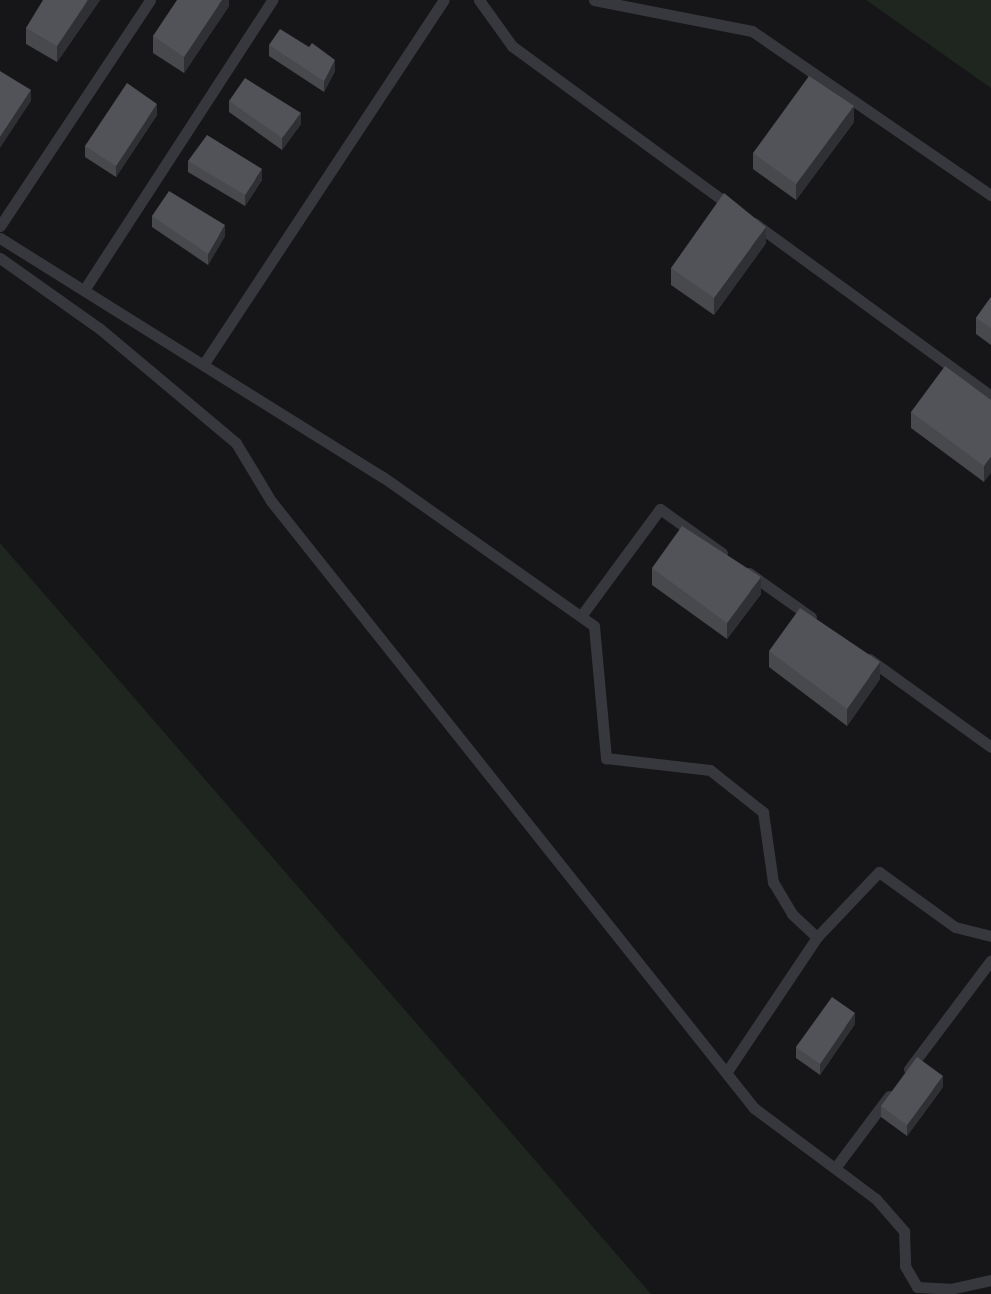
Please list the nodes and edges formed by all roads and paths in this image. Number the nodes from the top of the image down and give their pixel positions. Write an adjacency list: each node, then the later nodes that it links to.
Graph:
1 (150, 0): 7 (lane)
2 (272, 0): 10 (lane)
3 (444, 0): 11 (lane)
4 (479, 0): 12 (lane)
5 (594, 0): 6 (lane)
6 (991, 195)
7 (0, 226)
8 (0, 238): 10 (lane)
9 (0, 258): 20 (lane)
10 (84, 290): 11 (lane)
11 (203, 365): 13 (lane)
12 (991, 396)
13 (581, 616): 14 (lane); 18 (lane)
14 (821, 625)
15 (862, 654): 16 (lane)
16 (991, 747)
17 (991, 936): 18 (lane)
18 (817, 937): 20 (lane)
19 (991, 960): 21 (lane)
20 (726, 1073): 21 (lane)
21 (835, 1168): 22 (lane)
22 (991, 1280)

